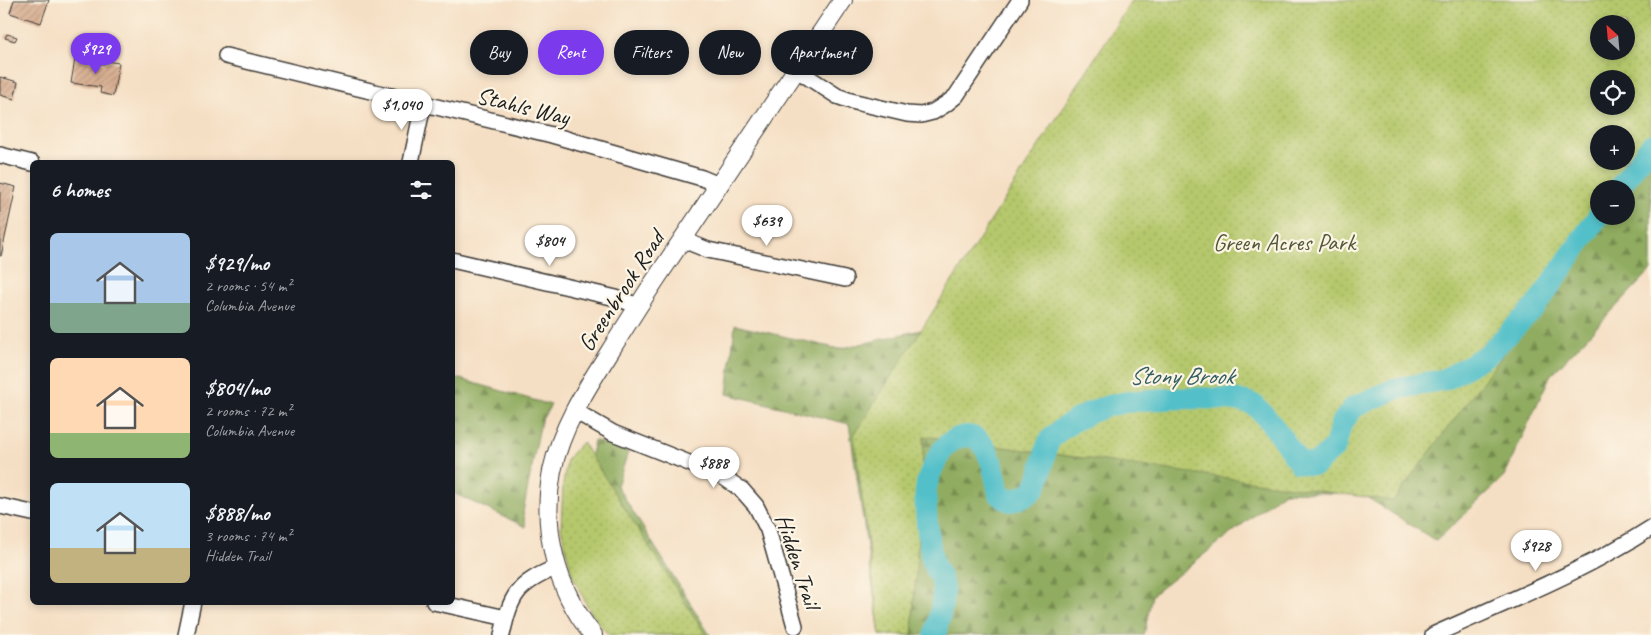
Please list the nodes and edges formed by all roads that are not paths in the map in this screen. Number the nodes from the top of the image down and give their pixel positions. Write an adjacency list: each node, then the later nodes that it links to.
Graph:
1 (844, 0): 3 (street, Greenbrook Road)
2 (1020, 0): 6 (street)
3 (824, 30)
4 (226, 56): 7 (street, Stahls Way)
5 (794, 75): 11 (street, Greenbrook Road)
6 (805, 75)
7 (423, 105): 9 (street); 11 (street, Stahls Way)
8 (0, 155): 10 (street)
9 (411, 160)
10 (30, 162)
11 (719, 185): 12 (street, Greenbrook Road)
12 (682, 240): 14 (street); 15 (street, Greenbrook Road)
13 (455, 261): 15 (street)
14 (845, 279)
15 (638, 306): 16 (street, Greenbrook Road)
16 (574, 411): 20 (street, Greenbrook Road); 24 (street, Hidden Trail)
17 (0, 506): 18 (street)
18 (30, 513)
19 (1650, 529): 28 (street)
20 (557, 568): 23 (street); 27 (street, Greenbrook Road)
21 (192, 605): 25 (street)
22 (448, 605): 23 (street)
23 (506, 618): 26 (street)
24 (795, 626)
25 (186, 635)
26 (502, 635)
27 (592, 635)
28 (1433, 635)

